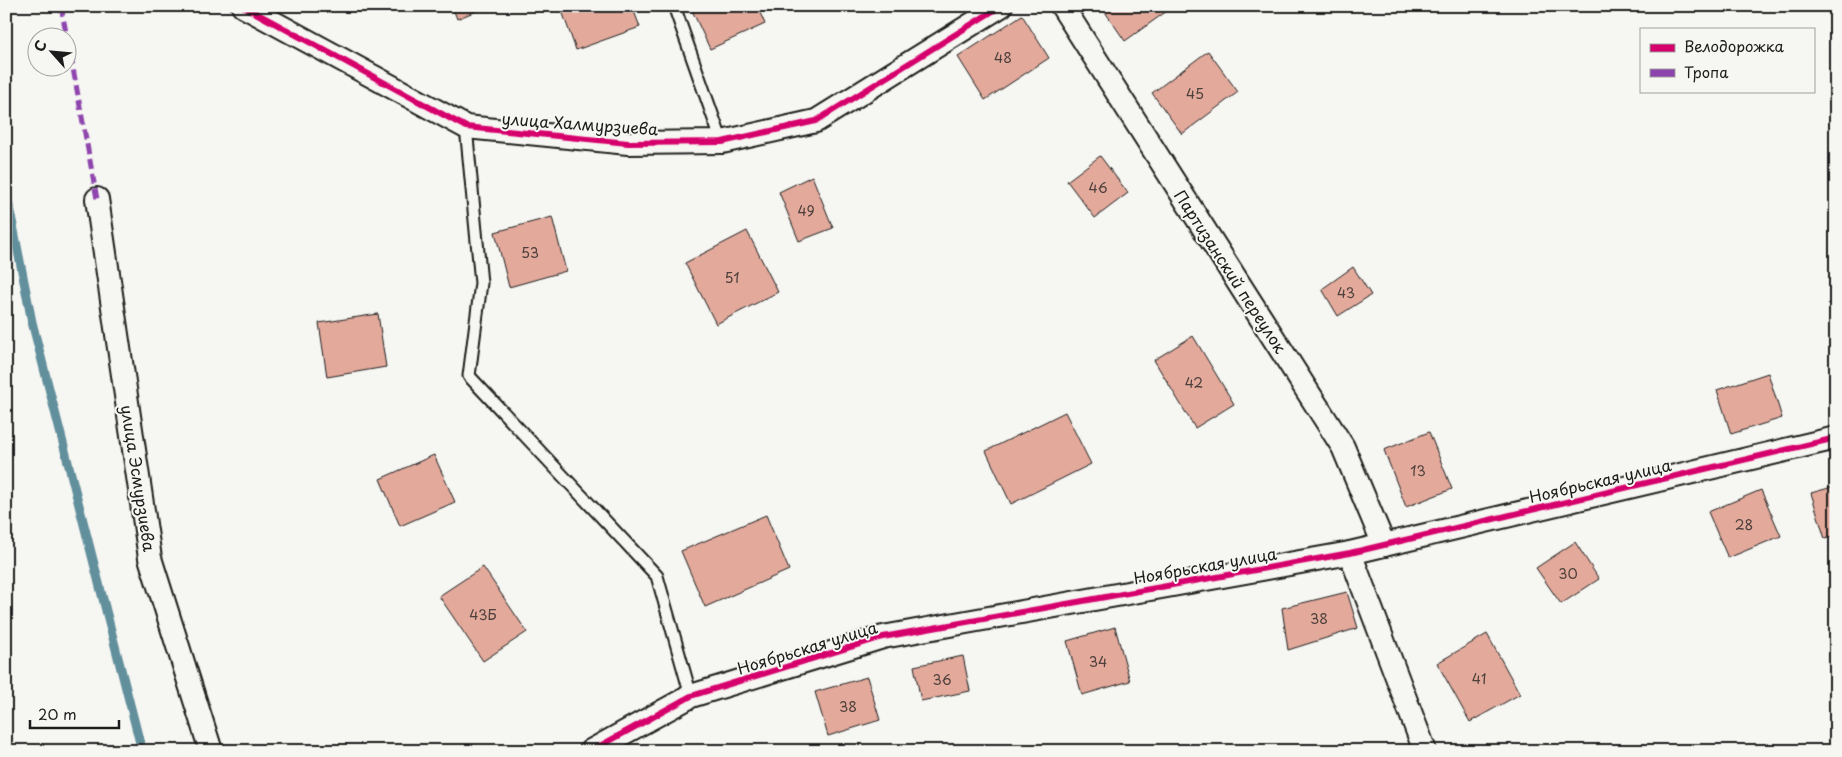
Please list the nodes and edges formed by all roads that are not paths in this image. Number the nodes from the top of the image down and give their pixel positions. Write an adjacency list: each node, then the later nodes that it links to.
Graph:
1 (243, 6): 5 (street, улица Халмурзиева)
2 (674, 6): 6 (lane)
3 (1001, 6): 6 (street, улица Халмурзиева)
4 (1062, 6): 9 (street, Партизанский переулок)
5 (466, 127): 6 (street, улица Халмурзиева); 11 (lane)
6 (722, 142)
7 (97, 199): 12 (street, улица Эсмурзиева)
8 (1836, 438): 9 (street, Ноябрьская улица)
9 (1384, 545): 10 (street, Ноябрьская улица)
10 (1350, 553): 11 (street, Ноябрьская улица); 14 (street)
11 (692, 696): 13 (street, Ноябрьская улица)
12 (211, 751)
13 (591, 751)
14 (1424, 751)

